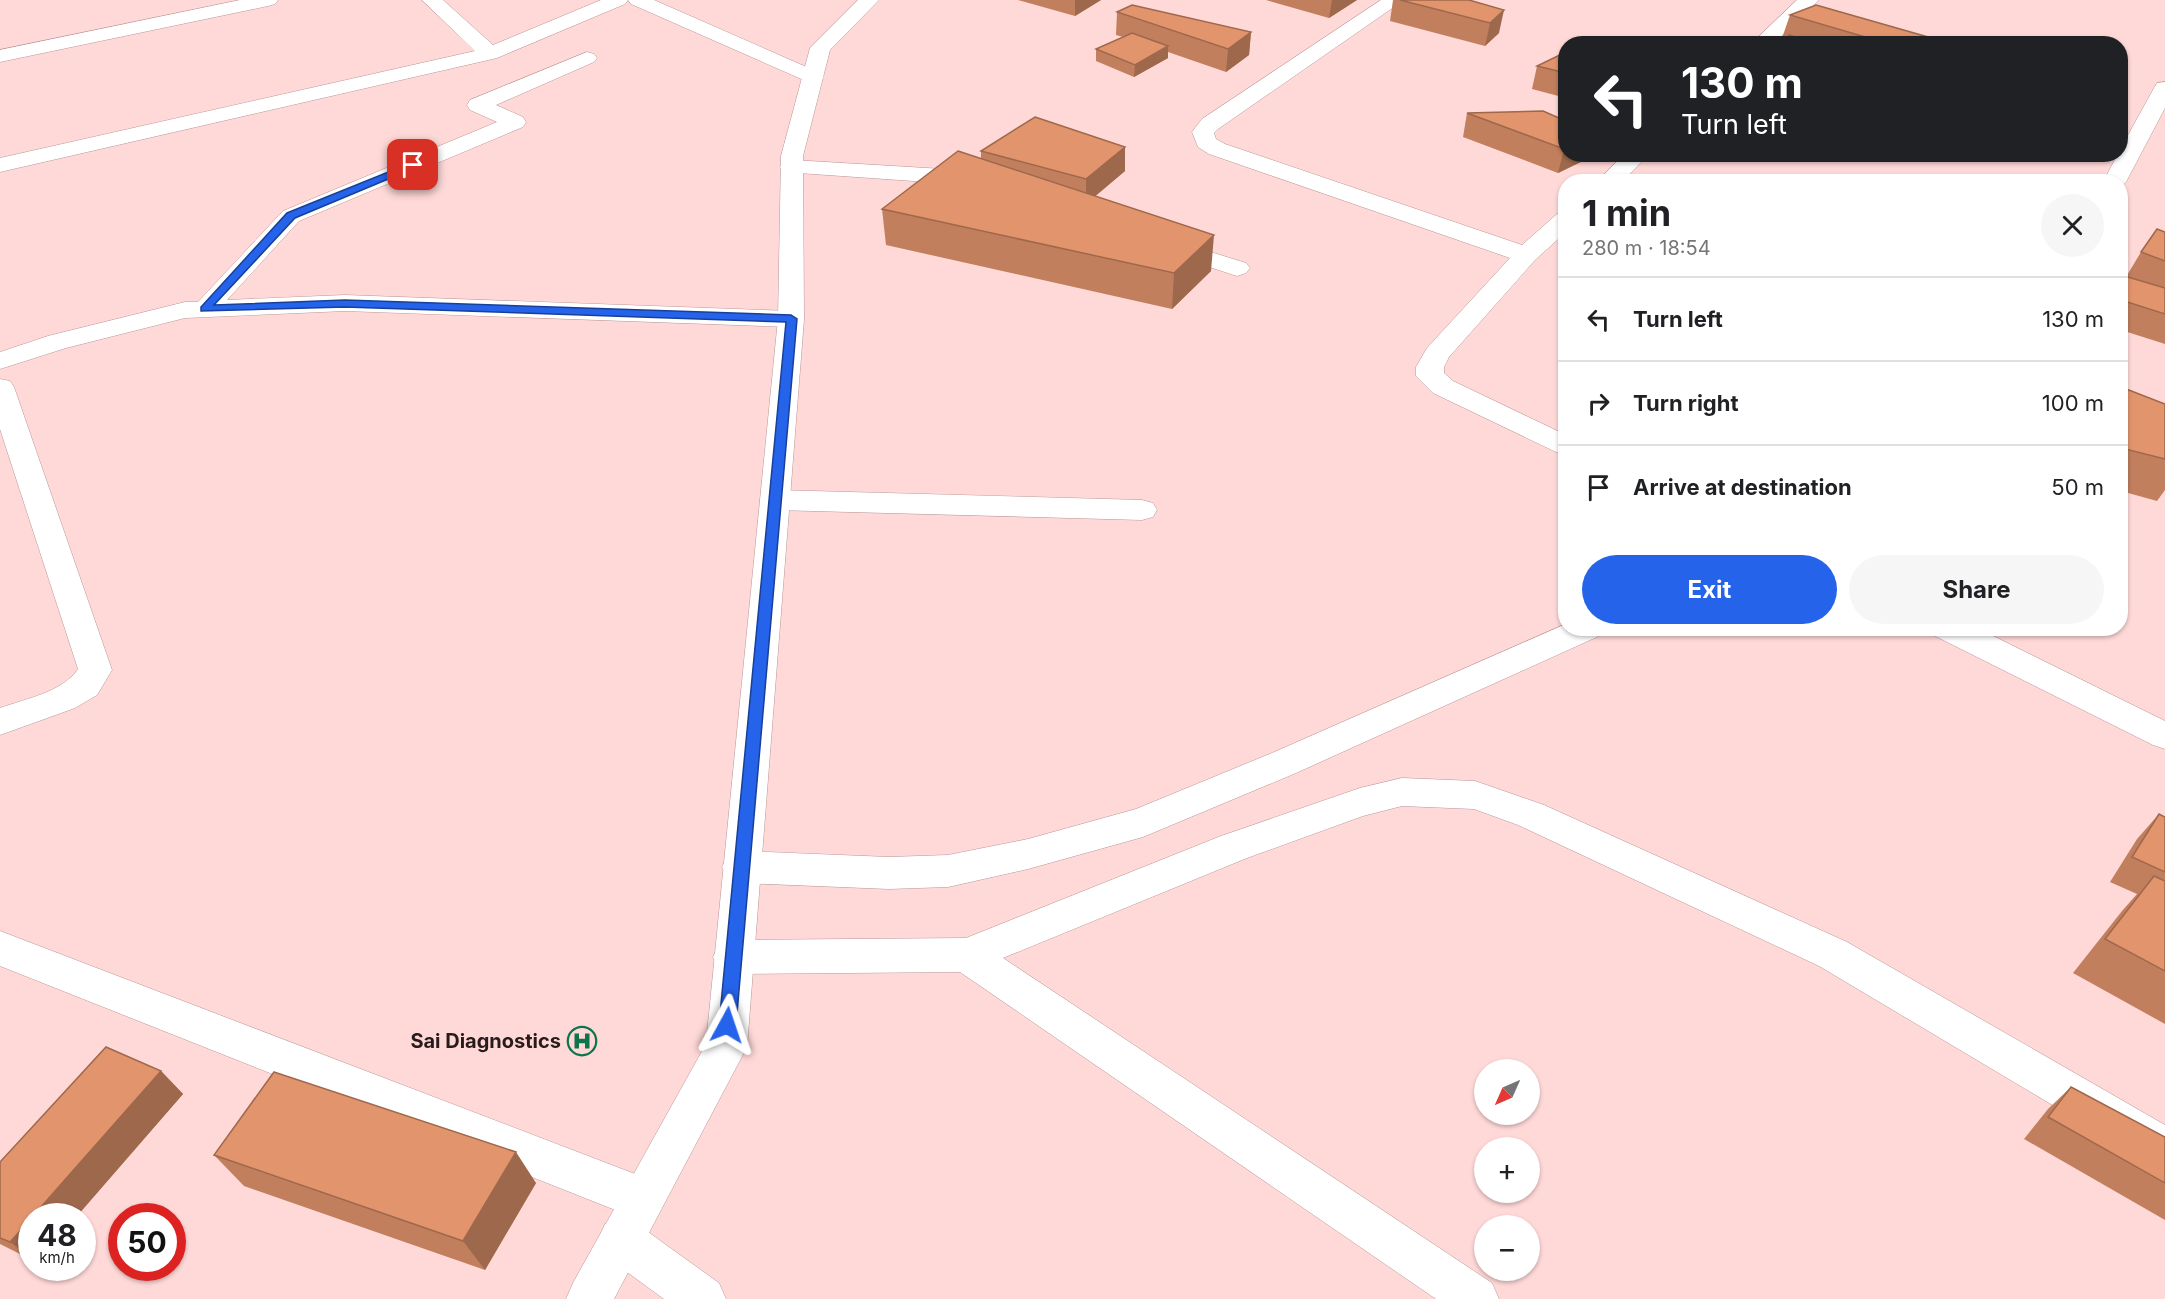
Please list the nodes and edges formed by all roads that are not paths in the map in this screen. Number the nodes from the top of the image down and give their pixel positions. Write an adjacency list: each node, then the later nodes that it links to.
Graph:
1 (268, 0): 10 (street)
2 (432, 0): 9 (street)
3 (618, 0): 9 (street)
4 (638, 0): 12 (street)
5 (869, 0): 12 (street)
6 (1394, 0): 22 (street)
7 (1809, 0): 8 (street)
8 (1770, 36)
9 (490, 54): 16 (street)
10 (0, 56)
11 (588, 58): 24 (street)
12 (813, 77): 17 (street)
13 (2165, 88): 14 (street)
14 (2128, 156)
15 (1629, 162): 18 (street)
16 (0, 165)
17 (792, 167): 19 (street); 25 (street)
18 (1617, 174)
19 (993, 188)
20 (1558, 226): 22 (street)
21 (1148, 239): 23 (street)
22 (1526, 255): 28 (street)
23 (1237, 268)
24 (205, 309): 25 (street); 26 (street)
25 (791, 319): 29 (street)
26 (0, 361)
27 (0, 387): 33 (street)
28 (1558, 442)
29 (775, 500): 30 (street); 35 (street)
30 (1142, 510)
31 (1569, 636): 35 (street)
32 (1963, 636): 34 (street)
33 (0, 722)
34 (2165, 736)
35 (741, 867): 38 (street)
36 (0, 948): 40 (street)
37 (967, 954): 38 (street); 39 (street); 44 (street)
38 (733, 957): 40 (street)
39 (2165, 1148)
40 (644, 1199): 41 (street)
41 (621, 1240): 42 (street); 43 (street)
42 (589, 1299)
43 (703, 1299)
44 (1476, 1299)

